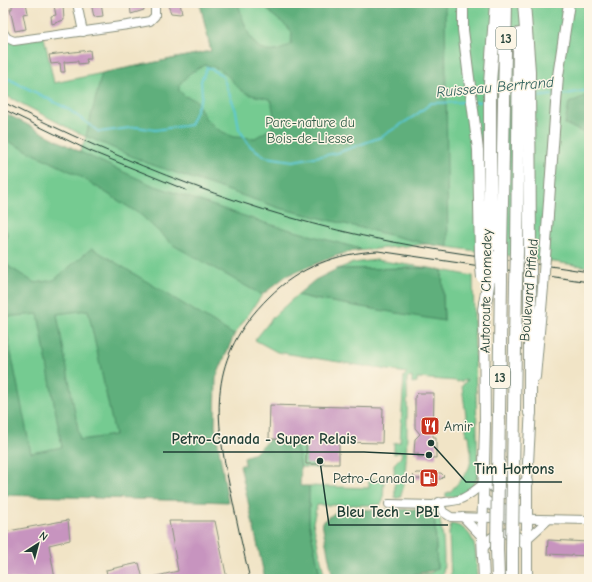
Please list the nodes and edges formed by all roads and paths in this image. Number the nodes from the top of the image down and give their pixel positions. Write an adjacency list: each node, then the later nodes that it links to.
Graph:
1 (77, 3): 10 (street)
2 (155, 3): 10 (street)
3 (463, 3): 13 (main road)
4 (496, 3): 13 (highway)
5 (506, 3): 13 (highway, Autoroute Chomedey / 13)
6 (520, 3): 11 (highway, 13)
7 (524, 3): 11 (highway)
8 (569, 3): 15 (main road, Boulevard Pitfield, bridge)
9 (3, 32): 10 (street)
10 (83, 32)
11 (524, 72): 12 (highway, 13)
12 (524, 128): 15 (highway, bridge); 30 (highway, 13, bridge)
13 (491, 248): 14 (highway, bridge); 29 (highway, Autoroute Chomedey / 13, bridge)
14 (484, 310): 16 (main road)
15 (530, 414): 17 (main road, Boulevard Pitfield)
16 (484, 478): 17 (highway); 18 (main road); 19 (street)
17 (527, 482): 21 (main road, Boulevard Pitfield)
18 (483, 499): 21 (main road); 23 (main road)
19 (439, 502): 20 (street); 22 (street)
20 (389, 504)
21 (527, 515): 23 (street); 24 (street); 27 (main road, Boulevard Pitfield)
22 (463, 517): 23 (street); 26 (street)
23 (482, 518): 26 (main road)
24 (548, 520): 25 (street); 27 (street)
25 (589, 520)
26 (483, 542): 27 (main road); 28 (main road)
27 (527, 542): 31 (main road, Boulevard Pitfield)
28 (484, 579)
29 (498, 579)
30 (512, 579)
31 (527, 579)

